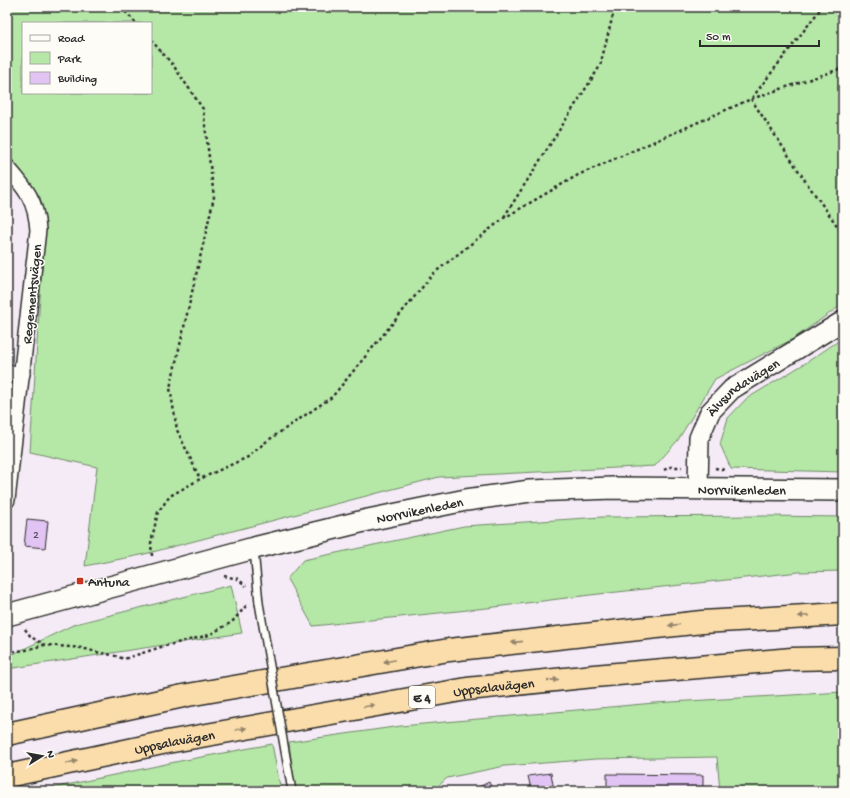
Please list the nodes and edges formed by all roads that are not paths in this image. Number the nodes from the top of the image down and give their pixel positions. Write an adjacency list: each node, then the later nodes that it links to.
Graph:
1 (7, 167): 4 (street, Regementsvägen)
2 (843, 321): 5 (street, Älvsundavägen)
3 (7, 373): 4 (street)
4 (22, 374): 7 (street, Regementsvägen)
5 (698, 488): 6 (main road, Norrvikenleden); 8 (main road, Norrvikenleden)
6 (843, 490)
7 (7, 500)
8 (254, 548): 10 (main road, Norrvikenleden); 14 (lane, bridge)
9 (843, 614): 12 (highway, one-way to 12)
10 (7, 615)
11 (843, 658): 13 (highway, Uppsalavägen / E 4, one-way to 11)
12 (7, 734)
13 (7, 776)
14 (292, 791)

